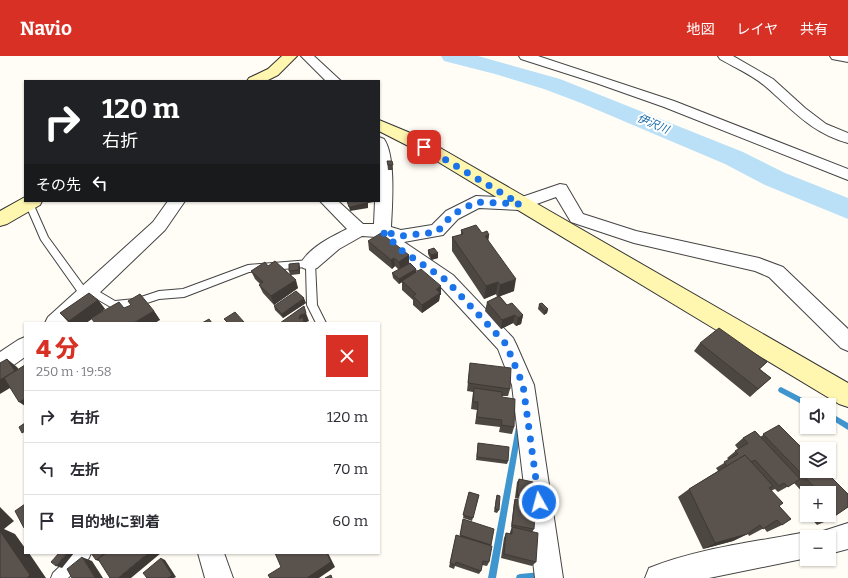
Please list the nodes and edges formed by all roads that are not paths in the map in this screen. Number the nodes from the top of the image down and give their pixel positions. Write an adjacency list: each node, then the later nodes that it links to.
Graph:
1 (290, 56): 7 (street)
2 (307, 56): 9 (street)
3 (525, 56): 12 (street)
4 (724, 56): 11 (street)
5 (836, 56): 6 (street)
6 (848, 58)
7 (269, 77): 8 (street)
8 (258, 80)
9 (333, 80)
10 (381, 133): 16 (street); 19 (street)
11 (848, 138)
12 (848, 176)
13 (31, 202): 17 (street); 21 (lane)
14 (176, 202): 21 (street)
15 (329, 202): 18 (street)
16 (520, 204): 19 (street); 24 (street); 27 (street)
17 (0, 219)
18 (359, 230): 19 (street); 20 (street)
19 (382, 231): 35 (street)
20 (310, 264): 21 (lane); 23 (lane)
21 (88, 293): 22 (street)
22 (56, 322)
23 (320, 322)
24 (848, 342)
25 (24, 347): 26 (street)
26 (0, 363)
27 (848, 396)
28 (848, 536): 29 (street)
29 (836, 539)
30 (800, 546): 36 (street)
31 (83, 554): 33 (lane)
32 (211, 554): 34 (street)
33 (58, 578)
34 (219, 578)
35 (549, 578)
36 (659, 578)

